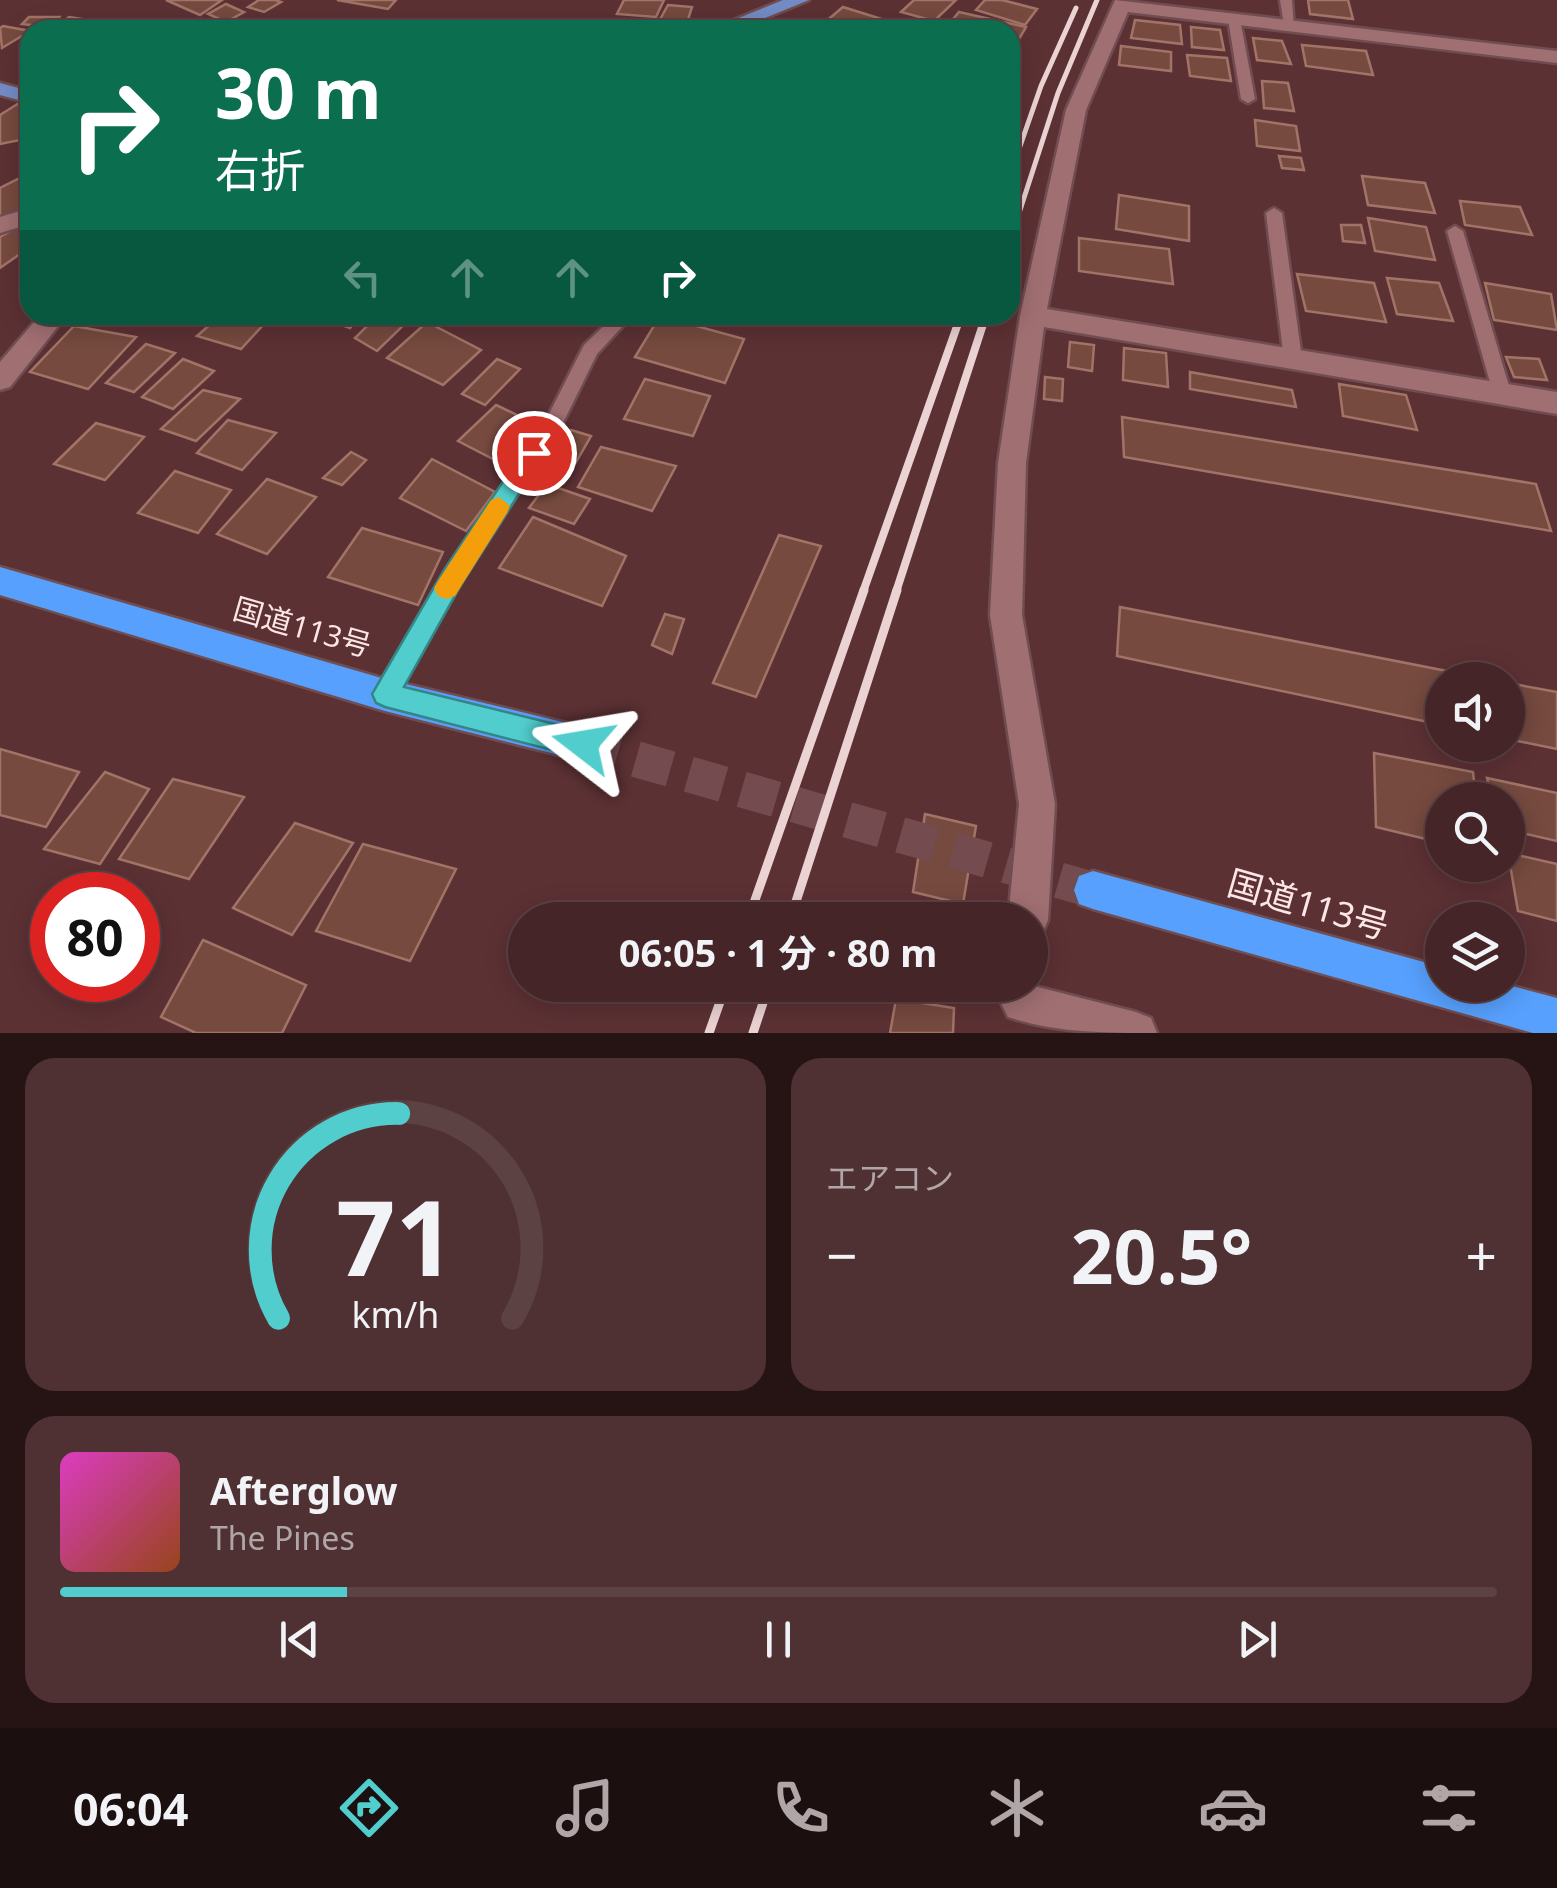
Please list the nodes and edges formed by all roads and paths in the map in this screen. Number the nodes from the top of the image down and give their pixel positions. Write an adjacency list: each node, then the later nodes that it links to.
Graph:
1 (800, 0): 5 (main road)
2 (1286, 0): 6 (lane)
3 (1123, 3): 4 (street); 11 (street)
4 (1234, 19): 6 (street); 8 (lane)
5 (765, 20)
6 (1290, 26): 7 (street)
7 (1557, 56)
8 (1248, 99)
9 (1274, 212): 14 (lane)
10 (1455, 231): 16 (lane)
11 (1033, 316): 14 (street); 22 (street)
12 (46, 325): 15 (street)
13 (614, 325): 19 (lane)
14 (1293, 359): 16 (street)
15 (0, 380)
16 (1502, 394): 17 (street)
17 (1557, 403)
18 (0, 581): 19 (highway, 国道113号)
19 (385, 694): 20 (highway, 国道113号)
20 (583, 744)
21 (1093, 890): 24 (highway, 国道113号)
22 (1029, 902)
23 (1021, 1007): 25 (street)
24 (1557, 1019)
25 (1136, 1033)

